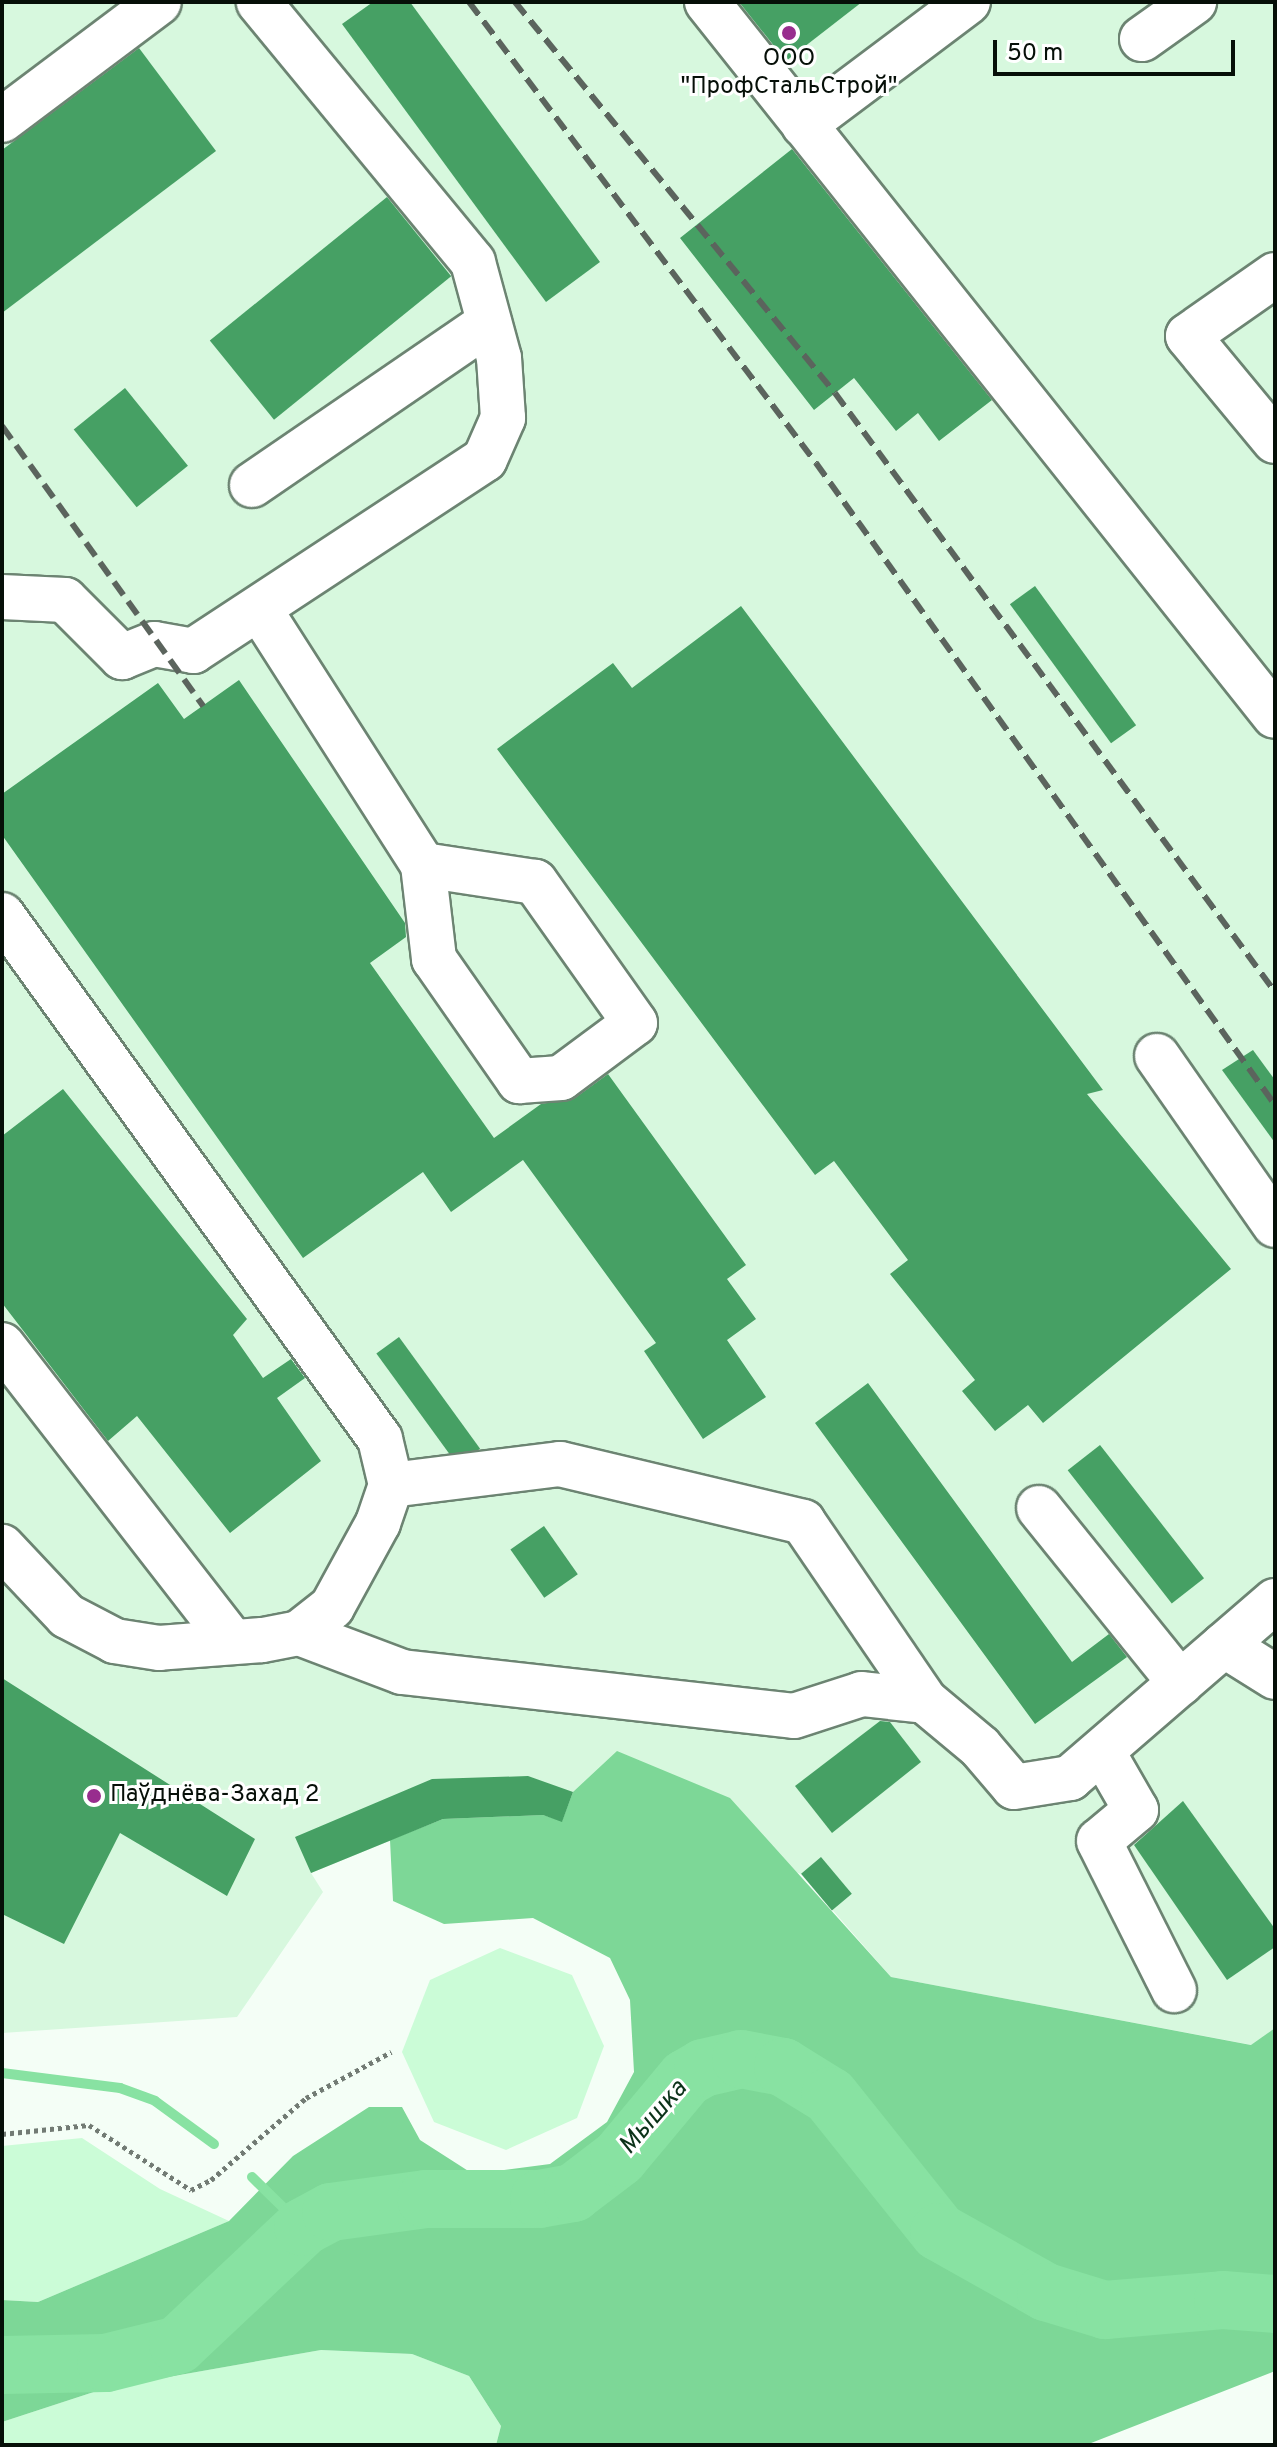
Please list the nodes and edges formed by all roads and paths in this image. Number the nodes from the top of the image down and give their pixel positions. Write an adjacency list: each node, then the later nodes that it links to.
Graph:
1 (159, 2): 7 (lane)
2 (259, 2): 10 (lane)
3 (707, 2): 8 (lane)
4 (968, 2): 8 (lane)
5 (1194, 2): 6 (lane)
6 (1142, 39)
7 (2, 120)
8 (804, 125): 15 (lane)
9 (1275, 275): 11 (lane)
10 (489, 323): 12 (lane); 14 (lane)
11 (1275, 441)
12 (252, 485)
13 (2, 597): 14 (lane)
14 (260, 610): 16 (lane)
15 (1275, 716)
16 (423, 865): 16 (lane)
17 (2, 915): 21 (lane)
18 (1157, 1056): 19 (lane)
19 (1275, 1225)
20 (2, 1345): 26 (lane)
21 (391, 1485): 25 (lane); 30 (lane)
22 (1039, 1508): 29 (lane)
23 (2, 1547): 26 (lane)
24 (1275, 1601): 27 (lane)
25 (299, 1633): 26 (lane); 30 (lane)
26 (232, 1642)
27 (1224, 1645): 28 (lane); 29 (lane)
28 (1275, 1677)
29 (1180, 1683): 31 (lane)
30 (925, 1701): 31 (lane)
31 (1102, 1751): 32 (lane)
32 (1174, 1990)
33 (391, 2052): 34 (path)
34 (2, 2134)

